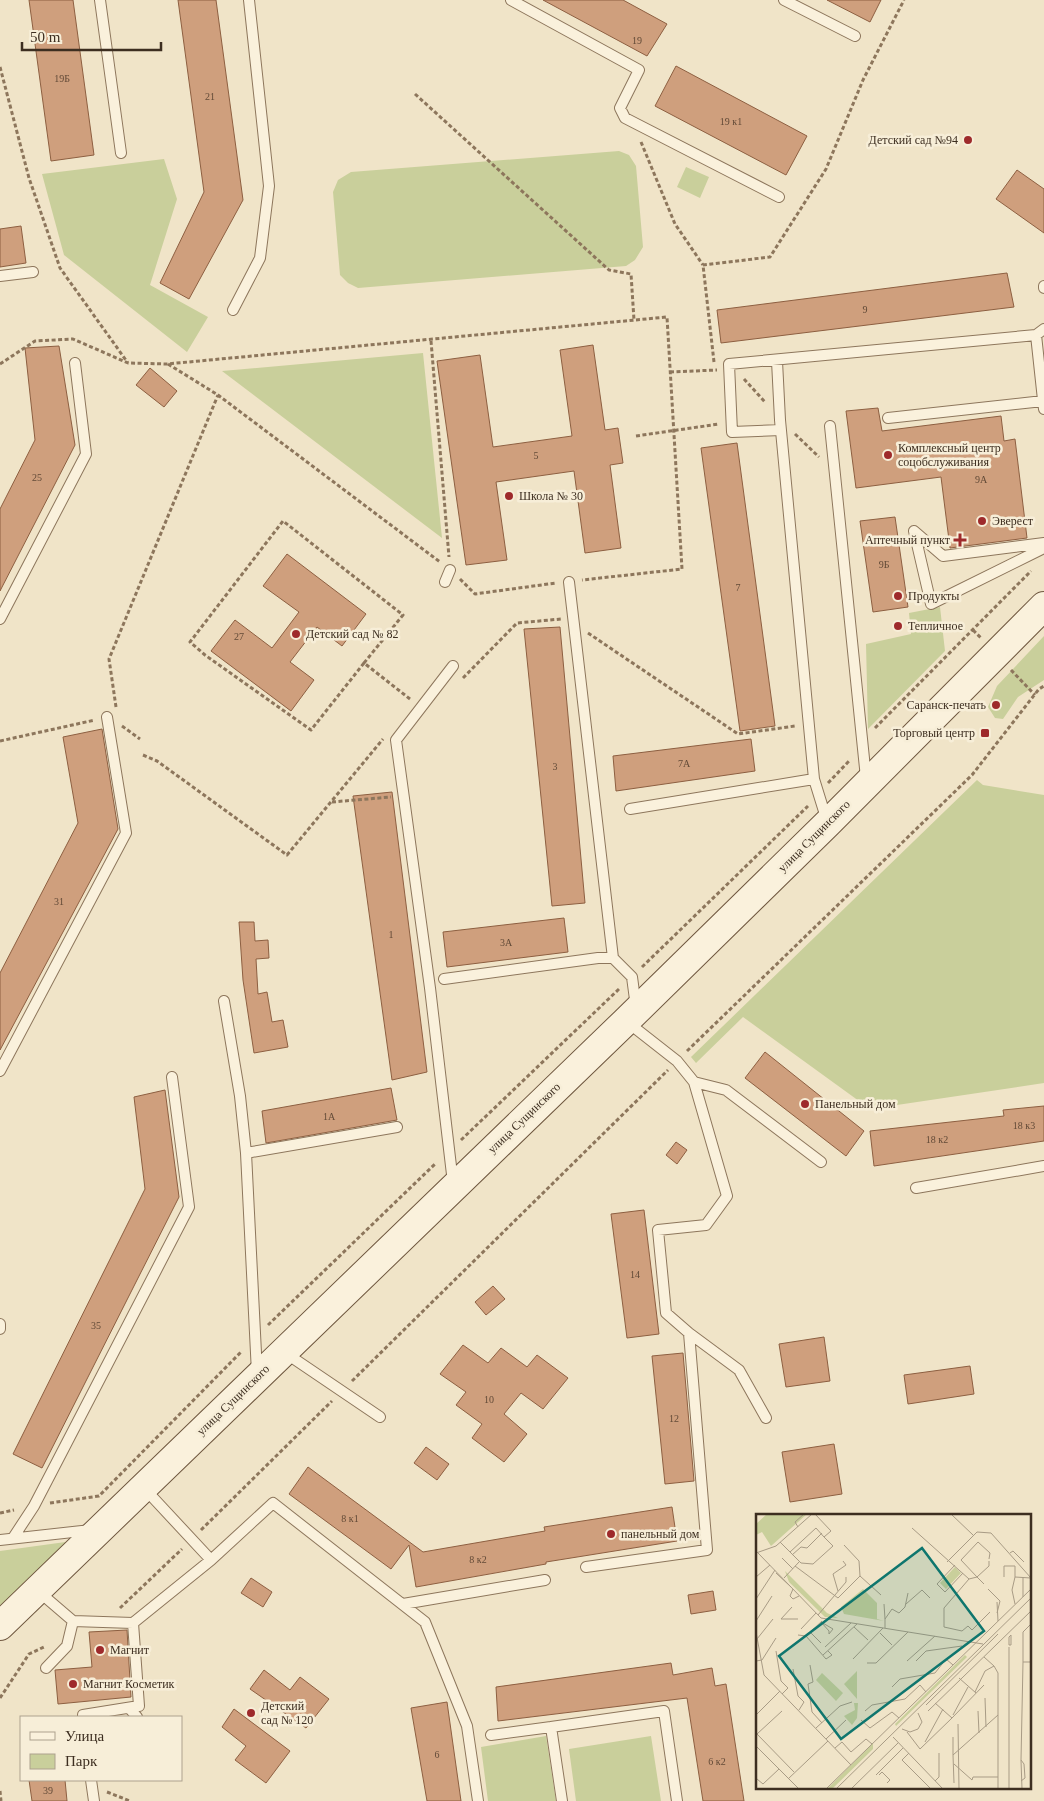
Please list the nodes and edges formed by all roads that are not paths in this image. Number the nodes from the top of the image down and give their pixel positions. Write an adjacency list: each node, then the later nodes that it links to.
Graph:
1 (100, 0): 6 (lane)
2 (249, 0): 10 (lane)
3 (511, 0): 7 (lane)
4 (784, 0): 5 (lane)
5 (855, 36)
6 (121, 153)
7 (779, 197)
8 (33, 272): 9 (lane)
9 (0, 276)
10 (233, 310)
11 (1040, 332): 12 (lane); 14 (lane)
12 (777, 361): 17 (lane); 17 (lane)
13 (75, 363): 24 (lane)
14 (1044, 405): 15 (lane)
15 (888, 418)
16 (830, 426): 28 (lane)
17 (781, 430): 27 (lane)
18 (1044, 542): 19 (lane)
19 (1044, 548)
20 (450, 570): 21 (lane)
21 (445, 582)
22 (569, 582): 31 (lane)
23 (1044, 606): 28 (street, улица Сущинского)
24 (0, 620)
25 (454, 666): 42 (lane)
26 (112, 716): 35 (lane)
27 (814, 779): 29 (lane); 30 (lane)
28 (866, 783): 30 (street, улица Сущинского)
29 (630, 809)
30 (828, 823): 34 (street, улица Сущинского)
31 (613, 958): 32 (lane); 34 (lane)
32 (444, 978)
33 (224, 1001): 39 (lane)
34 (631, 1015): 37 (lane); 42 (street, улица Сущинского)
35 (0, 1071)
36 (172, 1077): 53 (lane)
37 (694, 1082): 40 (lane); 46 (lane)
38 (397, 1126): 39 (lane)
39 (246, 1153): 48 (lane)
40 (820, 1162)
41 (1044, 1166): 43 (lane)
42 (454, 1187): 47 (street, улица Сущинского)
43 (916, 1188)
44 (0, 1324): 45 (lane)
45 (0, 1329)
46 (689, 1333): 50 (lane); 56 (lane)
47 (283, 1352): 48 (street, улица Сущинского); 49 (lane)
48 (258, 1376): 51 (street, улица Сущинского)
49 (380, 1417)
50 (766, 1418)
51 (144, 1487): 52 (street, улица Сущинского); 55 (lane)
52 (100, 1529): 53 (lane); 58 (street, улица Сущинского)
53 (13, 1538): 54 (lane)
54 (0, 1540)
55 (211, 1560): 59 (lane); 61 (lane)
56 (586, 1567)
57 (545, 1580): 59 (lane)
58 (36, 1590): 60 (lane); 62 (street, улица Сущинского)
59 (403, 1604): 71 (lane)
60 (73, 1621): 61 (lane); 63 (lane)
61 (133, 1623): 64 (lane)
62 (0, 1626)
63 (46, 1668)
64 (129, 1708): 65 (lane); 66 (lane)
65 (83, 1716)
66 (137, 1716)
67 (551, 1727): 68 (lane); 72 (lane); 73 (lane)
68 (492, 1735)
69 (91, 1783): 70 (lane)
70 (94, 1801)
71 (478, 1801)
72 (562, 1801)
73 (677, 1801)

